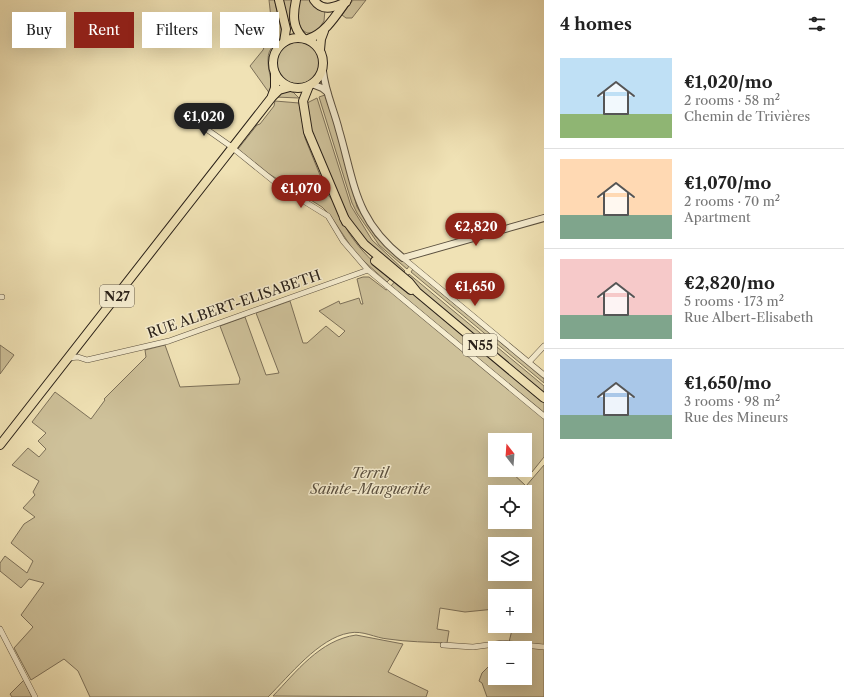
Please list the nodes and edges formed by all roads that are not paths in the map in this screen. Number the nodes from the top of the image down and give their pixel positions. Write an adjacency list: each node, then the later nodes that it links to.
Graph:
1 (280, 0): 7 (main road)
2 (296, 0): 6 (main road)
3 (314, 0): 4 (main road)
4 (347, 1): 5 (main road)
5 (325, 28): 6 (main road); 8 (main road)
6 (305, 39): 7 (main road); 8 (main road)
7 (284, 42): 10 (main road, N27)
8 (320, 50): 9 (main road)
9 (322, 71): 11 (main road); 13 (street)
10 (275, 74): 12 (main road); 14 (main road, N27)
11 (311, 85): 12 (main road, N27); 13 (street); 15 (main road)
12 (291, 87): 14 (main road, N27); 15 (main road, N55)
13 (327, 92): 19 (street)
14 (272, 97): 17 (main road, N27)
15 (303, 101): 27 (main road, N55)
16 (184, 114): 17 (street)
17 (232, 147): 20 (street); 22 (main road, N27)
18 (544, 218): 19 (street)
19 (404, 258): 25 (street)
20 (368, 270): 24 (street, RUE ALBERT-ELISABETH); 28 (street)
21 (544, 345): 25 (street)
22 (79, 346): 23 (main road, N27); 24 (street)
23 (69, 358): 24 (street, RUE ALBERT-ELISABETH); 29 (main road, N27)
24 (83, 359)
25 (529, 362): 26 (street)
26 (544, 375)
27 (544, 398)
28 (544, 416)
29 (0, 445)
30 (0, 629): 33 (street)
31 (443, 645): 32 (street)
32 (544, 647)
33 (35, 697)

